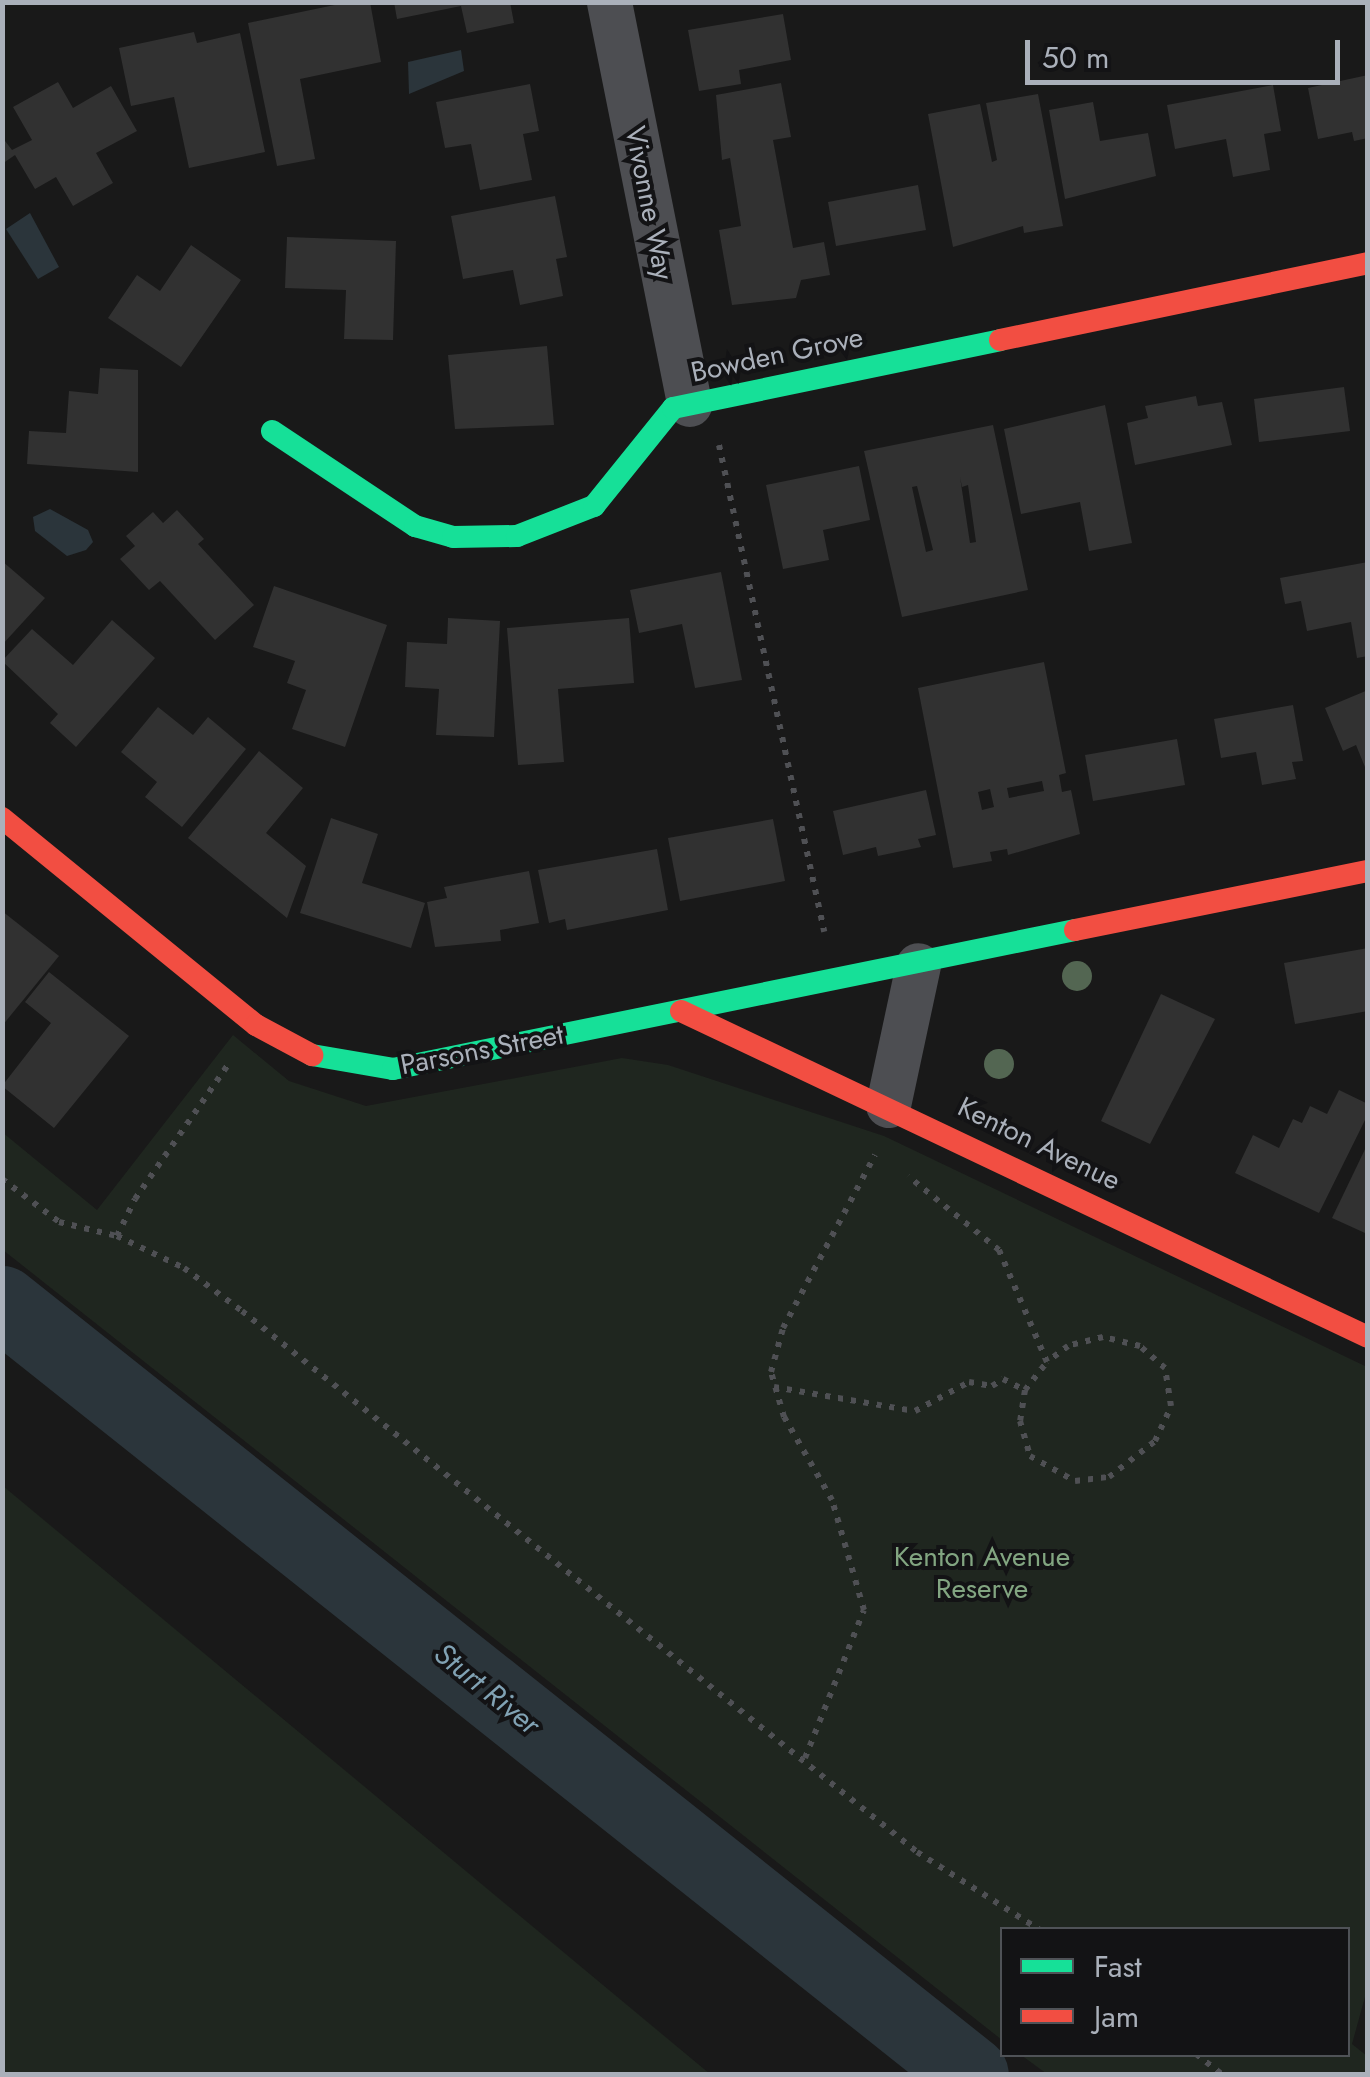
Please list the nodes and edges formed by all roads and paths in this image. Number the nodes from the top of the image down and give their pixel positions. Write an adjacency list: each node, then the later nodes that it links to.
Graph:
1 (609, 2): 3 (street, Vivonne Way)
2 (1368, 264): 3 (street, Bowden Grove)
3 (689, 404): 4 (street, Bowden Grove)
4 (272, 431)
5 (2, 818): 9 (street, Parsons Street)
6 (1368, 871): 7 (street, Parsons Street)
7 (918, 965): 8 (street, Parsons Street); 10 (street)
8 (681, 1010): 9 (street, Parsons Street); 10 (street, Kenton Avenue)
9 (256, 1024): 12 (path)
10 (893, 1107): 13 (street, Kenton Avenue); 16 (path)
11 (2, 1179): 12 (path)
12 (117, 1236): 16 (path)
13 (1368, 1336)
14 (1047, 1362): 15 (path)
15 (1025, 1390)
16 (805, 1758): 17 (path)
17 (1035, 1927)
18 (1200, 2057): 19 (path)
19 (1222, 2074)

